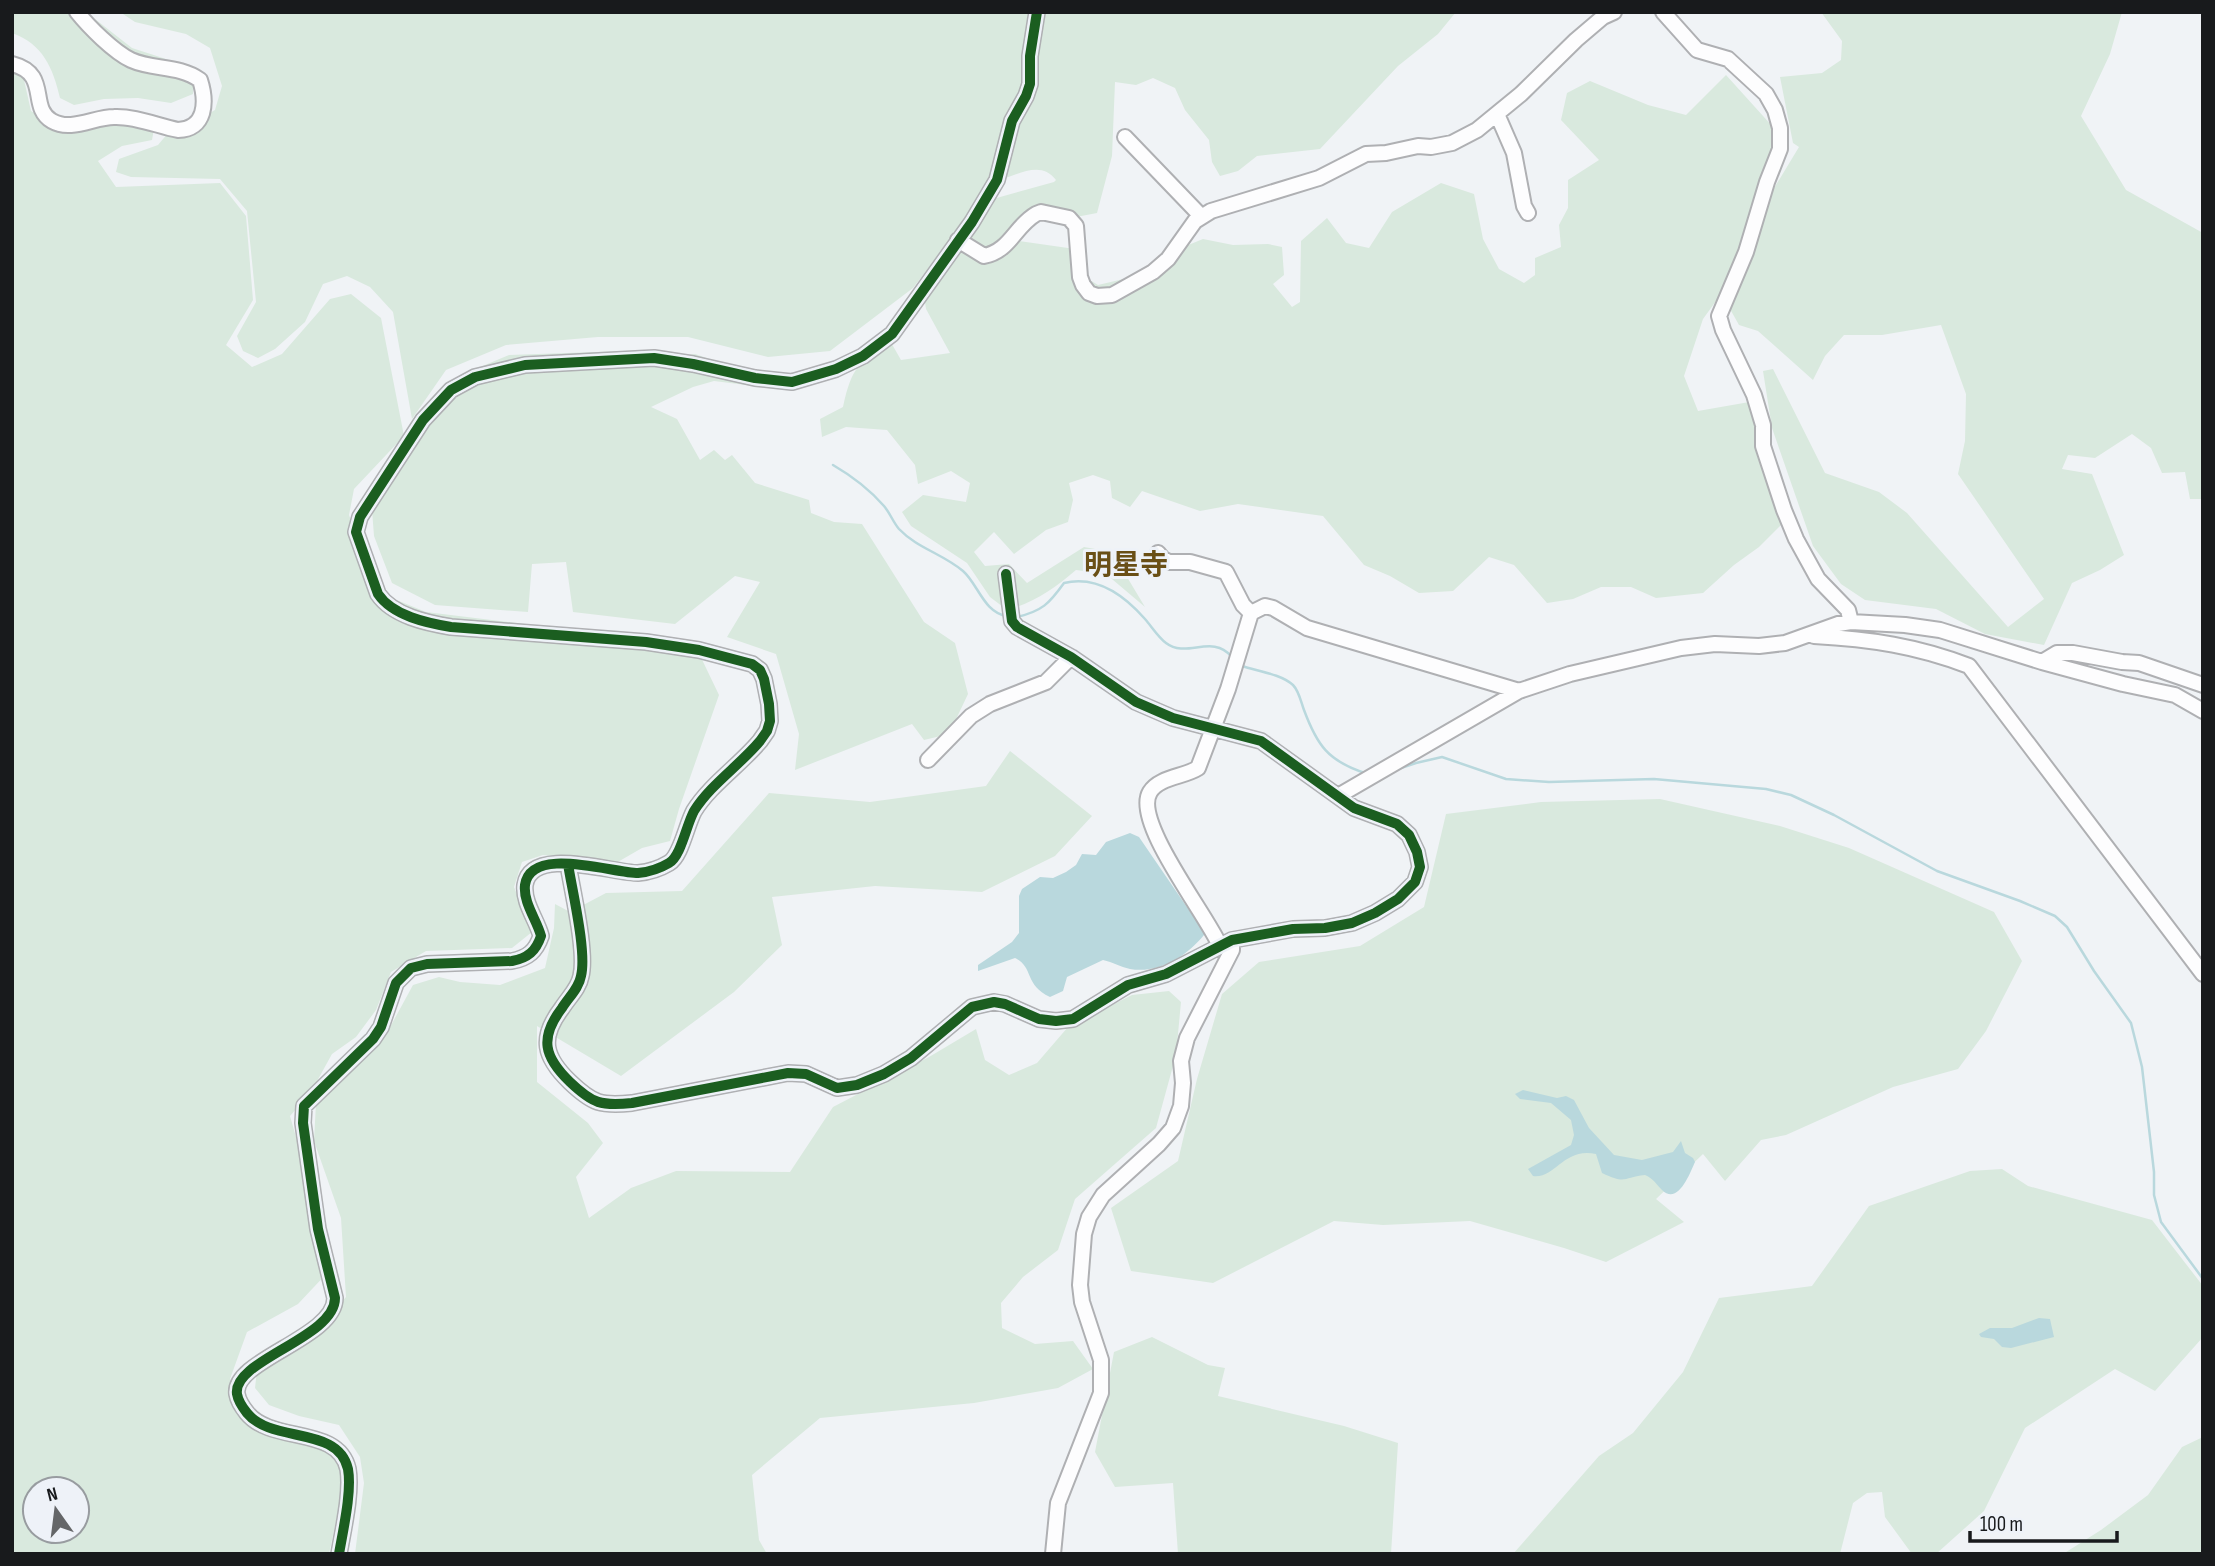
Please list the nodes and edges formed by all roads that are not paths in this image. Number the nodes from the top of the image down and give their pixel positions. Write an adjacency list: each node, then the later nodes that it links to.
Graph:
1 (77, 12): 5 (street)
2 (1037, 12): 10 (street)
3 (1663, 12): 14 (street)
4 (1604, 14): 6 (street)
5 (12, 64)
6 (1497, 114): 8 (street); 9 (street)
7 (1125, 137): 9 (street)
8 (1528, 213)
9 (1201, 216): 10 (street)
10 (958, 240): 24 (street)
11 (1158, 553): 13 (street)
12 (1006, 574): 16 (street)
13 (1251, 613): 19 (street); 21 (street)
14 (1851, 622): 15 (street); 17 (street)
15 (1809, 635): 19 (street); 26 (street)
16 (1070, 657): 21 (street); 22 (street)
17 (2042, 662): 18 (street); 20 (street)
18 (2203, 685)
19 (1519, 691): 23 (street)
20 (2203, 711)
21 (1212, 728): 23 (street); 25 (street)
22 (928, 760)
23 (1338, 796): 25 (street)
24 (568, 864): 25 (street); 27 (street)
25 (1226, 943): 28 (street)
26 (2203, 974)
27 (340, 1554)
28 (1053, 1554)

